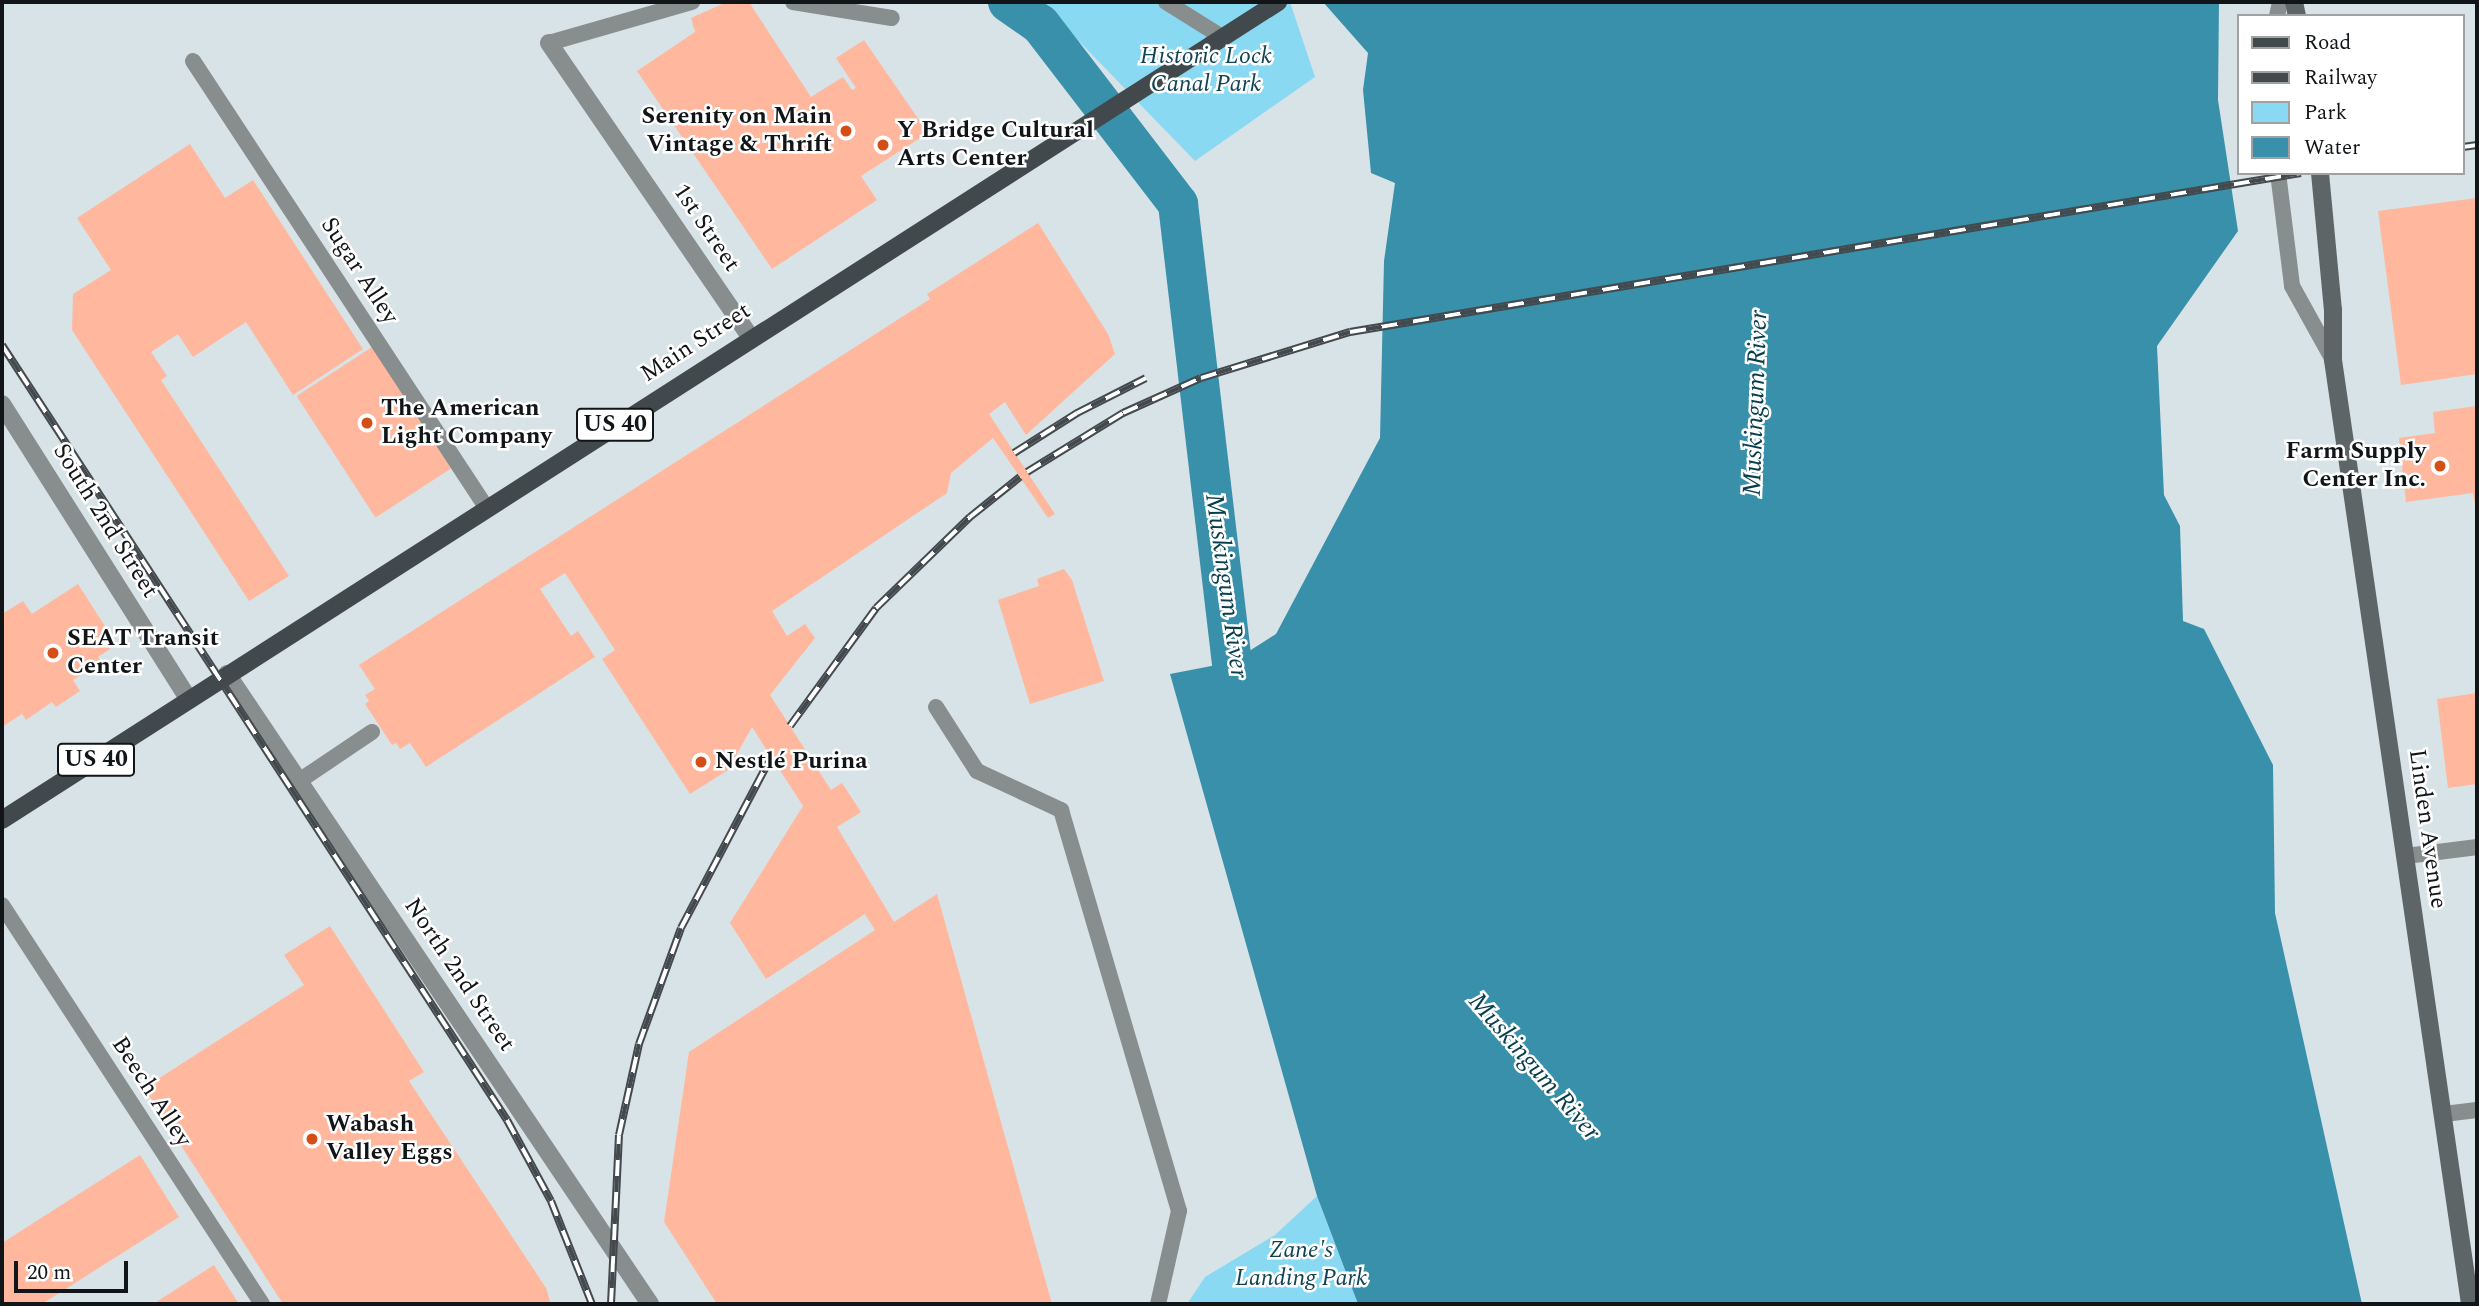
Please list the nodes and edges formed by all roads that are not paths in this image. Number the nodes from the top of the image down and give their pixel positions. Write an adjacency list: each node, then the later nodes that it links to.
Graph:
1 (692, 2): 7 (lane)
2 (793, 2): 5 (lane)
3 (1166, 2): 6 (lane)
4 (1278, 2): 6 (main road, Main Street / US 40)
5 (892, 18)
6 (1222, 37): 11 (main road, Main Street / US 40)
7 (549, 43): 11 (street, 1st Street)
8 (193, 61): 14 (lane, Sugar Alley)
9 (2278, 175): 12 (lane, Linden Avenue)
10 (2320, 175): 12 (main road, Linden Avenue)
11 (750, 337): 14 (main road, Main Street / US 40)
12 (2333, 360): 22 (main road, Linden Avenue)
13 (2, 404): 16 (street, South 2nd Street)
14 (486, 507): 15 (main road, Main Street / US 40)
15 (227, 674): 16 (main road, Main Street / US 40); 19 (street, North 2nd Street)
16 (190, 700): 20 (main road, Main Street / US 40)
17 (936, 707): 29 (lane)
18 (372, 732): 19 (lane)
19 (299, 781): 28 (street, North 2nd Street)
20 (2, 820)
21 (2477, 847): 22 (lane)
22 (2406, 856): 25 (main road, Linden Avenue)
23 (2, 905): 27 (lane, Beech Alley)
24 (2477, 1110): 25 (lane)
25 (2444, 1114): 26 (main road, Linden Avenue)
26 (2469, 1224): 30 (main road, Linden Avenue)
27 (262, 1304)
28 (650, 1304)
29 (1158, 1304)
30 (2470, 1304)

